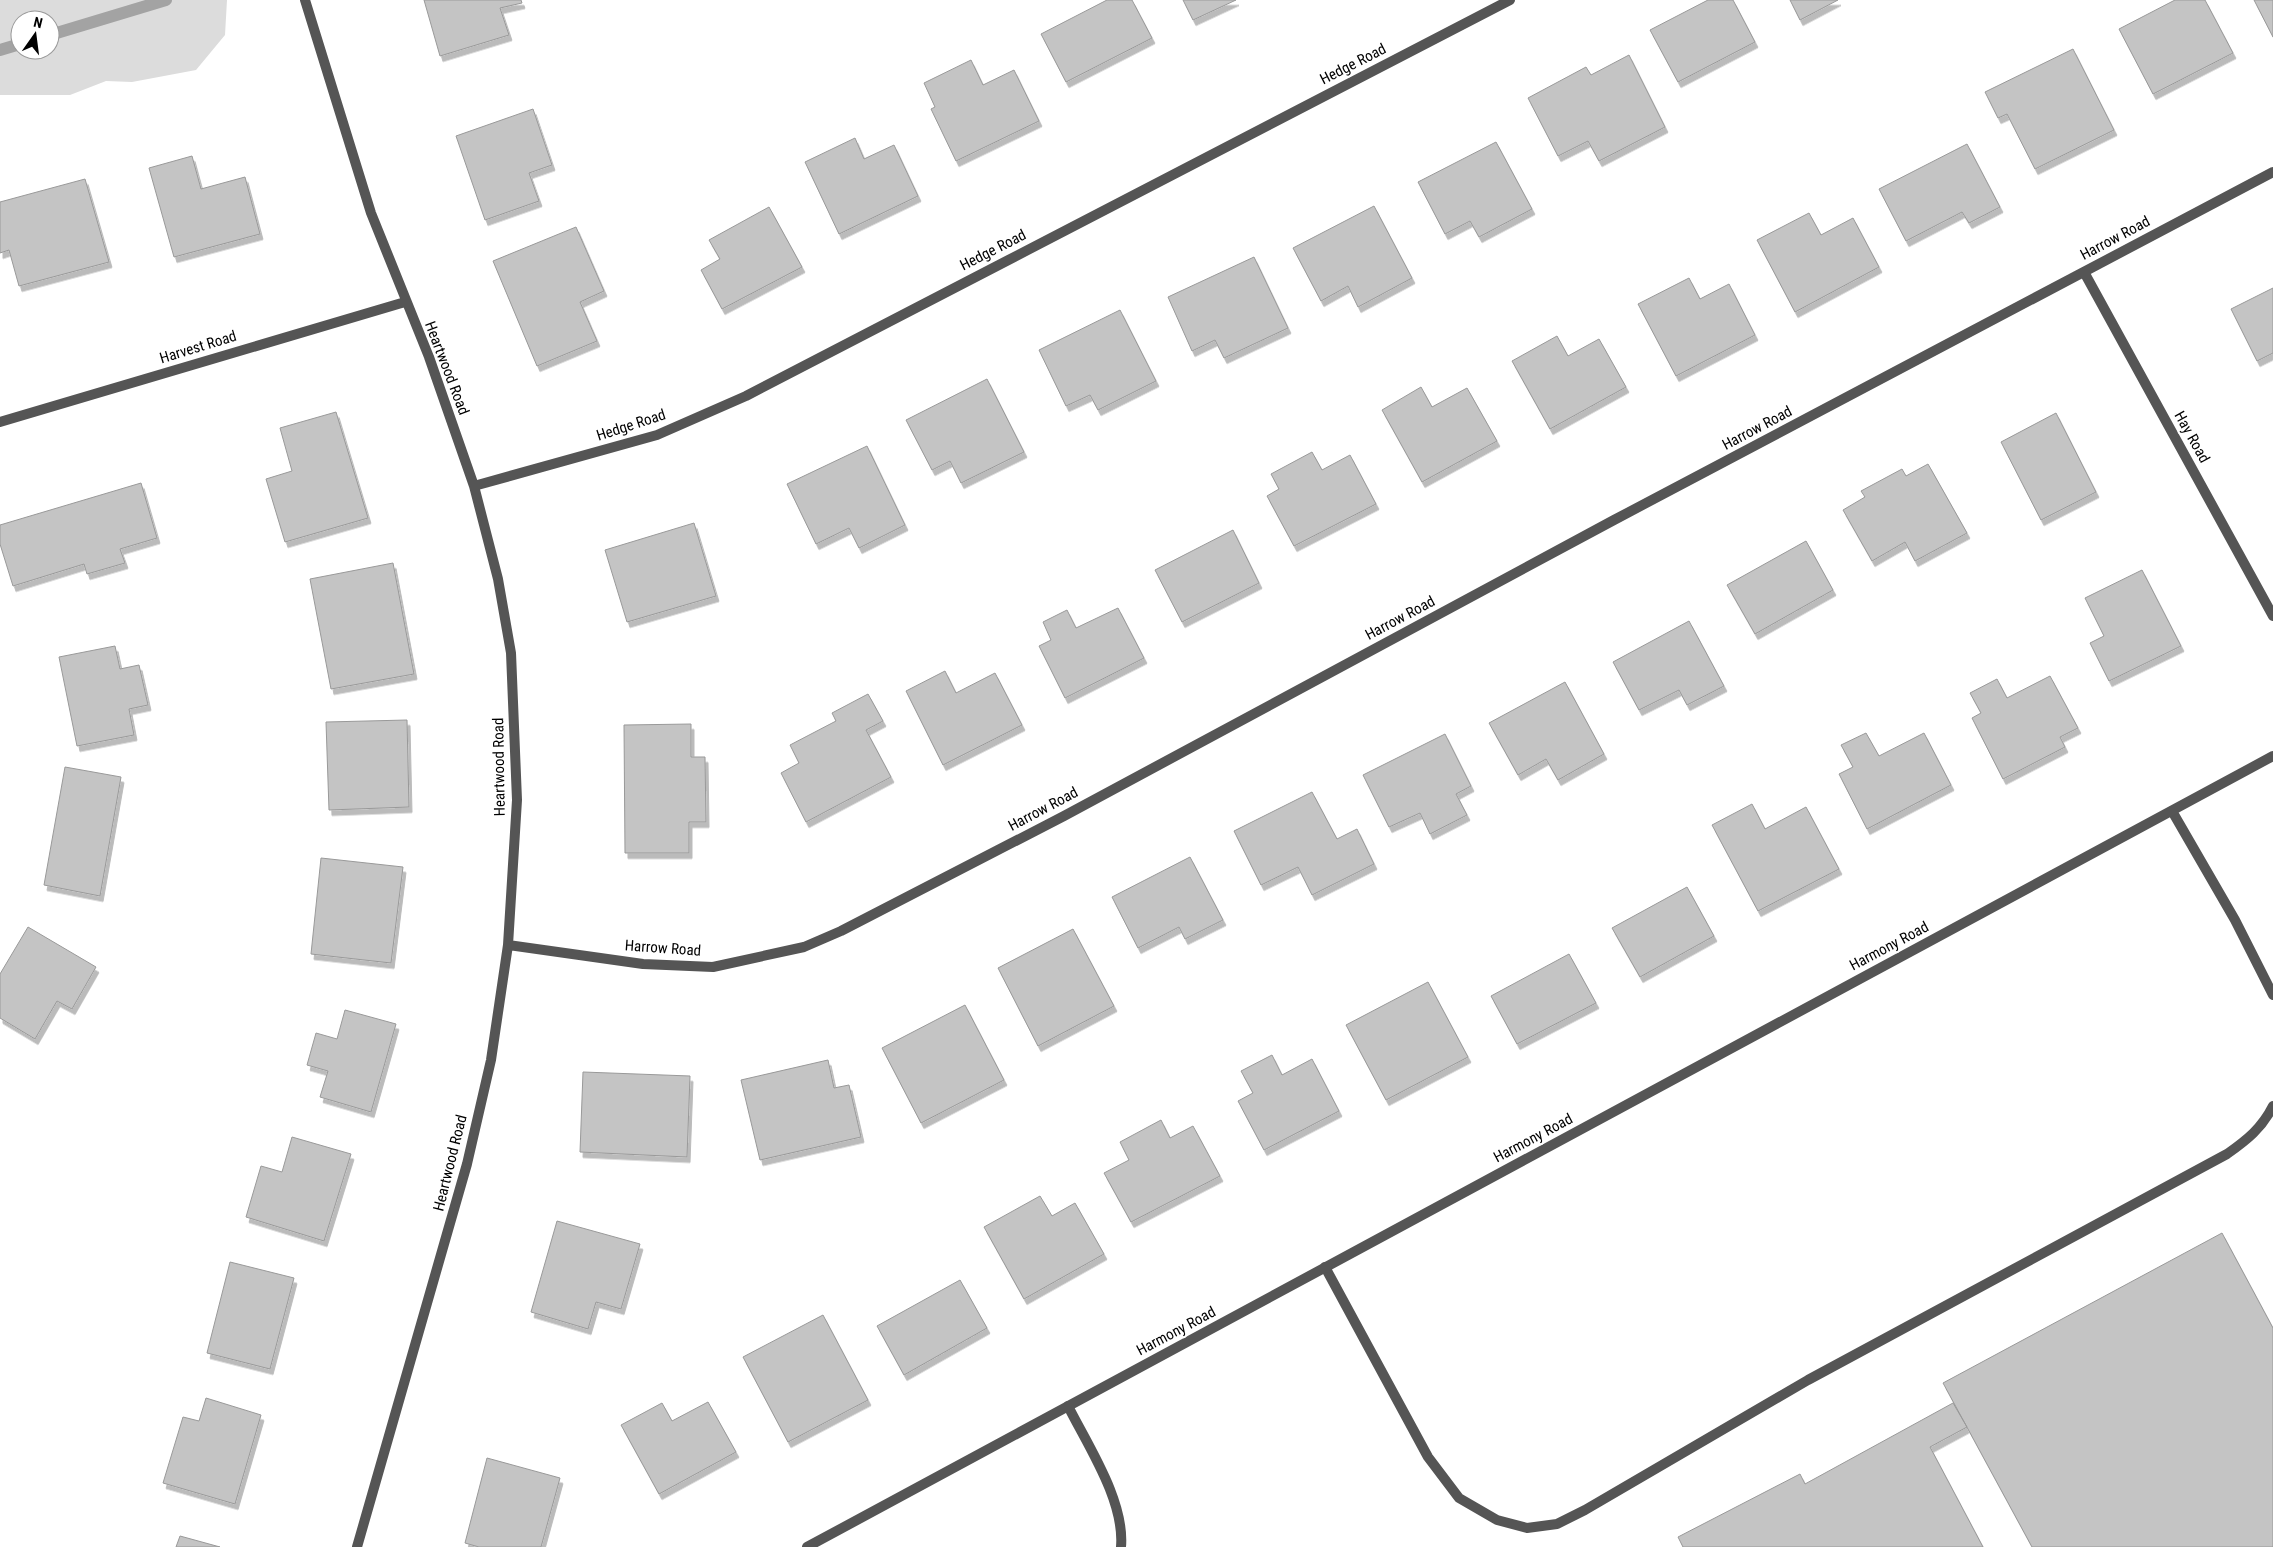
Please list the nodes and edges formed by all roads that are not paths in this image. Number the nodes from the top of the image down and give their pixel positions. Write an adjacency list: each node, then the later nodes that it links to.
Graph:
1 (305, 0): 5 (street, Heartwood Road)
2 (1510, 0): 7 (street, Hedge Road)
3 (2273, 172): 4 (street, Harrow Road)
4 (2084, 272): 8 (street, Hay Road); 11 (street, Harrow Road)
5 (405, 302): 6 (street, Harvest Road); 7 (street, Heartwood Road)
6 (0, 422)
7 (474, 486): 11 (street, Heartwood Road)
8 (2273, 616)
9 (2273, 756): 10 (street, Harmony Road)
10 (2172, 810): 12 (street); 14 (street, Harmony Road)
11 (508, 946): 16 (street, Heartwood Road)
12 (2273, 995)
13 (2273, 1106): 14 (street)
14 (1325, 1267): 15 (street, Harmony Road)
15 (1068, 1406): 17 (street, Harmony Road); 18 (street)
16 (357, 1547)
17 (807, 1547)
18 (1121, 1547)

